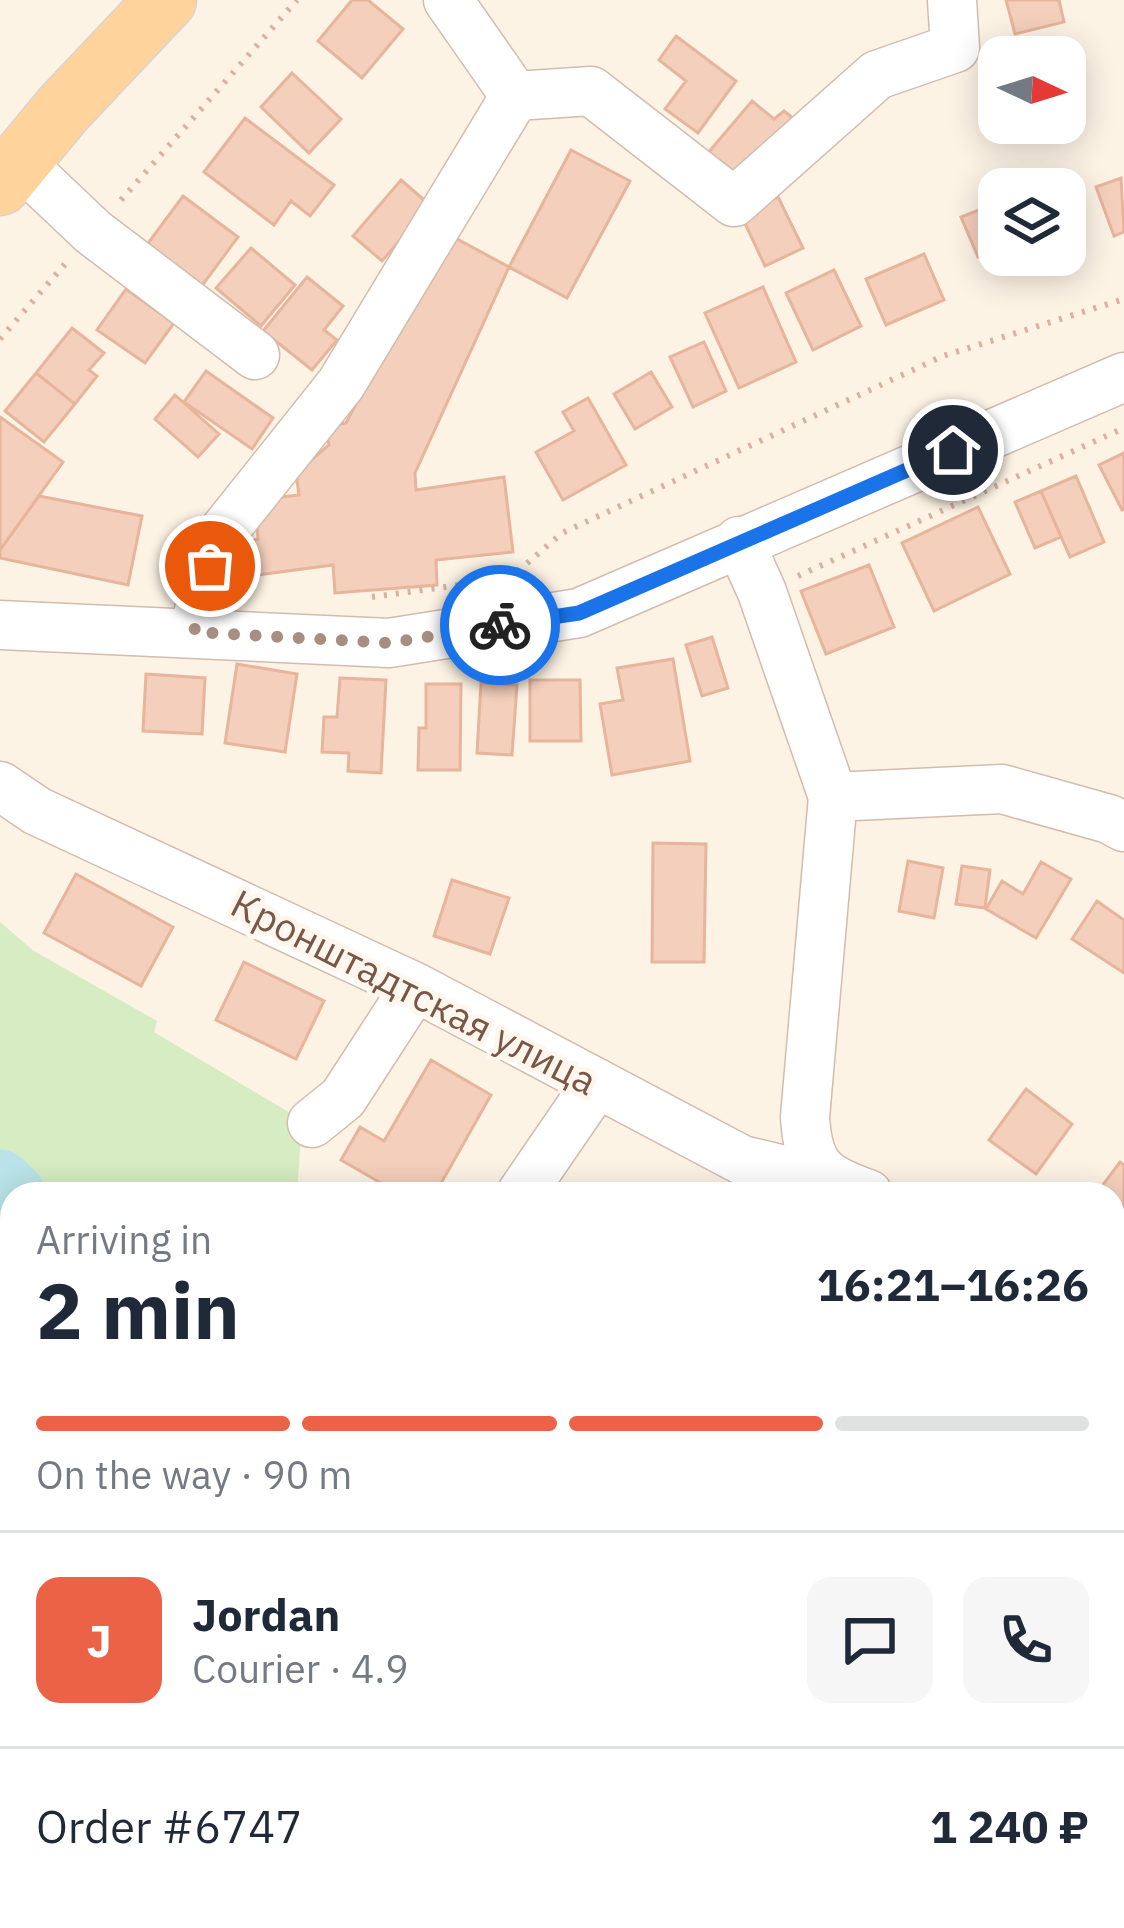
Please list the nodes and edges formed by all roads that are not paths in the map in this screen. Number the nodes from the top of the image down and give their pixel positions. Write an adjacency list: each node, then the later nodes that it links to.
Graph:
1 (166, 0): 5 (main road)
2 (448, 0): 4 (street)
3 (952, 0): 4 (street)
4 (515, 96): 10 (street)
5 (10, 174): 6 (street)
6 (255, 355)
7 (1124, 377): 8 (street)
8 (740, 542): 10 (street); 12 (street)
9 (0, 625): 10 (street)
10 (194, 632)
11 (0, 786): 14 (street, Кронштадтская улица)
12 (832, 797): 13 (street); 18 (street)
13 (1124, 827)
14 (415, 986): 15 (street, Кронштадтская улица); 16 (street)
15 (597, 1083): 17 (street); 18 (street, Кронштадтская улица)
16 (312, 1123)
17 (529, 1182)
18 (840, 1182)

